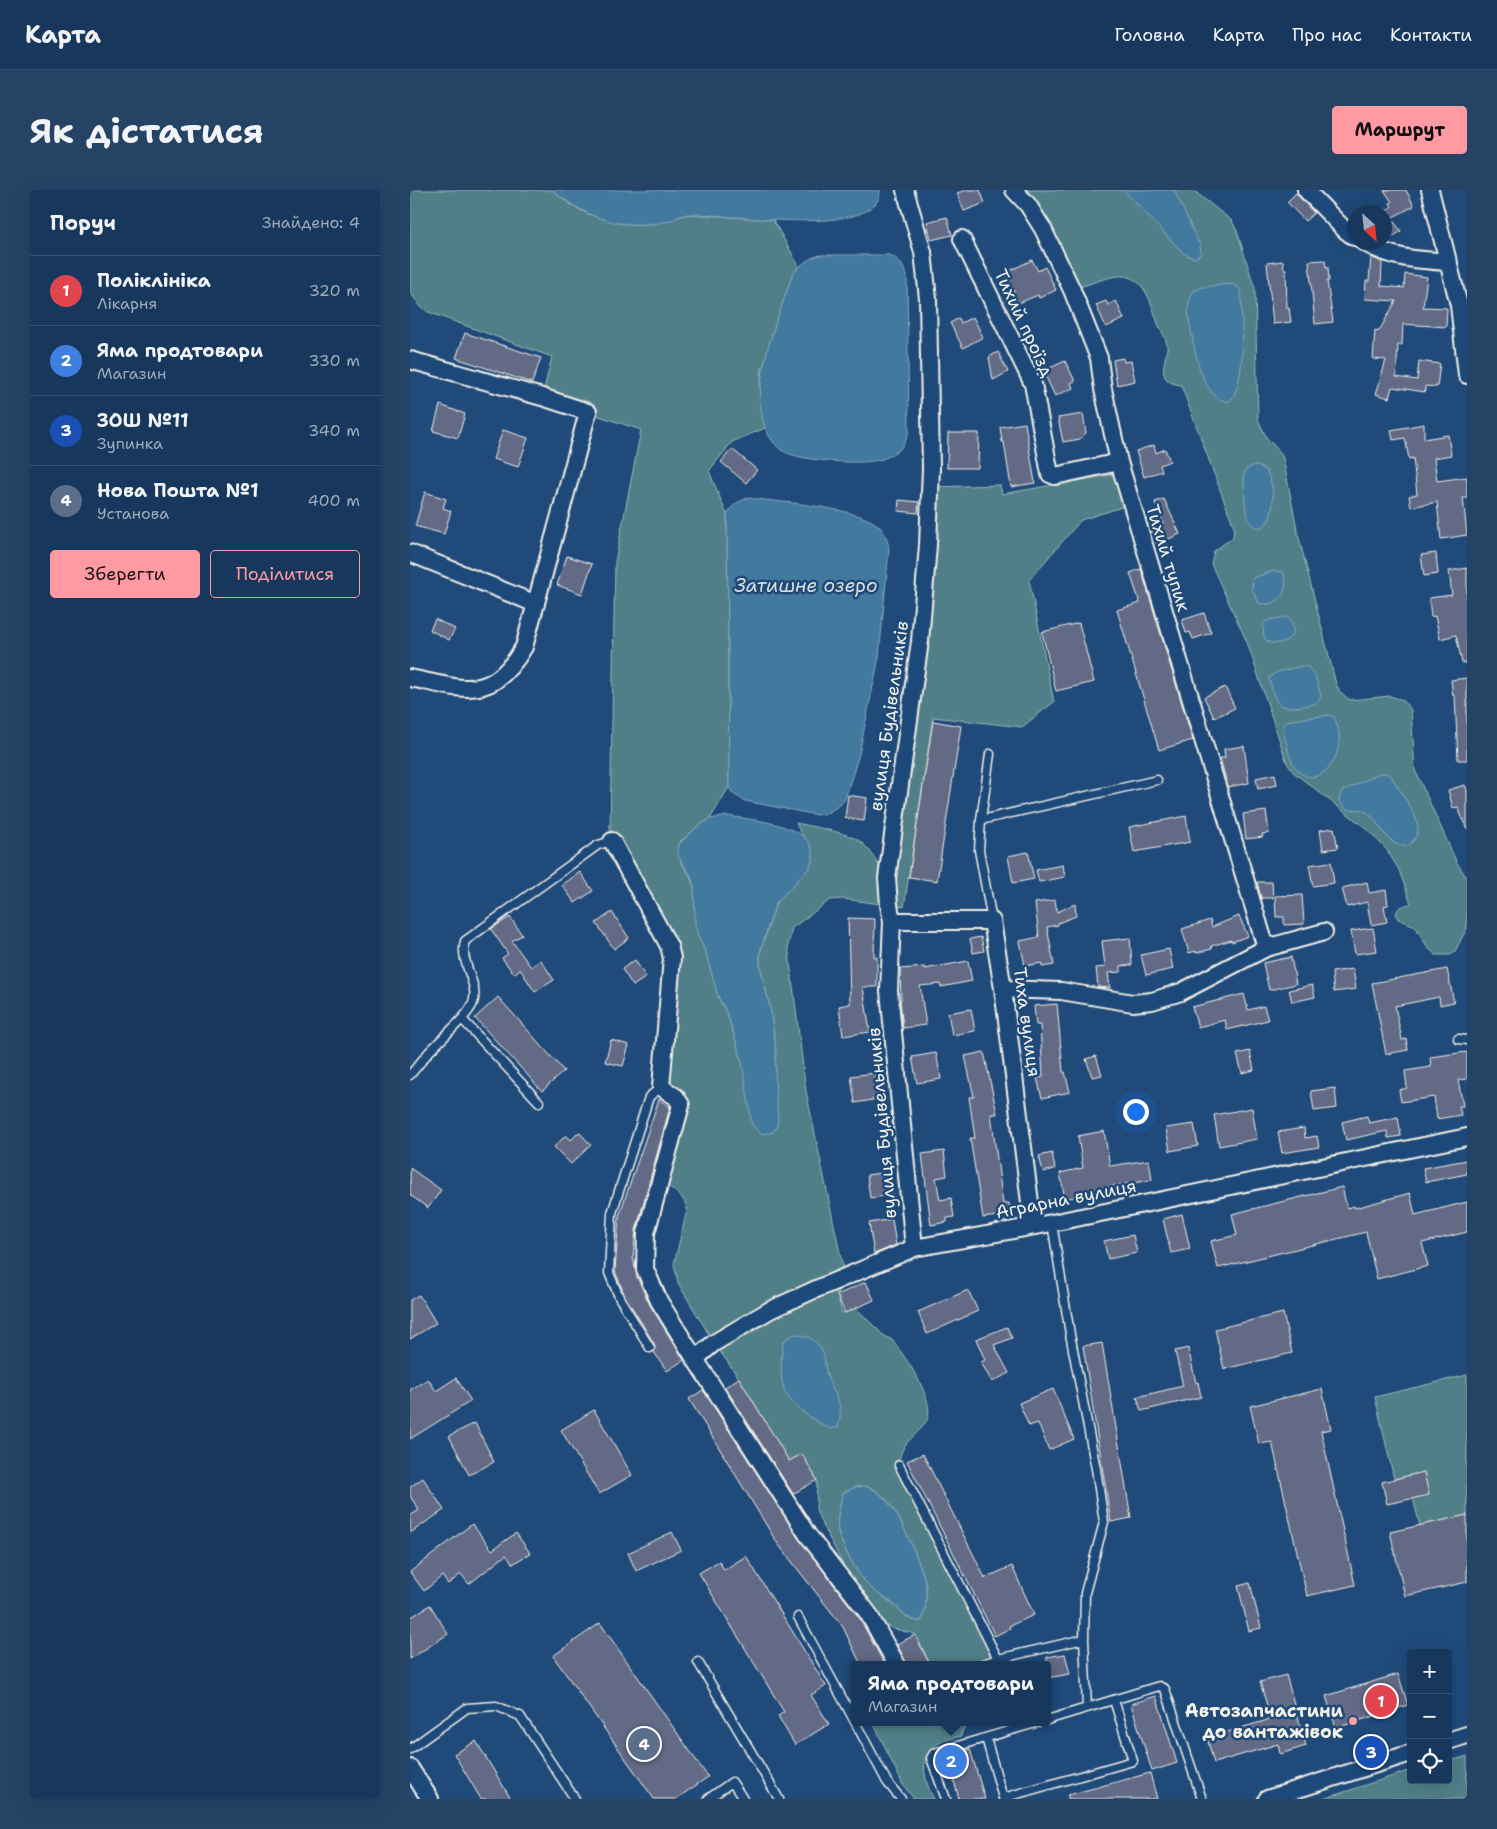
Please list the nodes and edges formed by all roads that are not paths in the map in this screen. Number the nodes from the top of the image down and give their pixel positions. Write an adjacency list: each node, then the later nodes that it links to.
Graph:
1 (905, 190): 19 (street, вулиця Будівельників)
2 (1014, 190): 11 (street, Тихий тупик)
3 (1306, 190): 5 (street)
4 (1430, 190): 8 (street)
5 (1347, 232)
6 (962, 239): 11 (street, Тихий проїзд)
7 (1381, 250): 8 (street)
8 (1449, 262): 10 (street)
9 (410, 360): 13 (street)
10 (1467, 376)
11 (1119, 462): 22 (street, Тихий тупик)
12 (410, 553): 13 (street)
13 (536, 604): 14 (street)
14 (410, 678)
15 (990, 754): 17 (lane)
16 (1157, 780): 17 (lane)
17 (981, 820): 20 (lane)
18 (612, 841): 24 (lane); 28 (street)
19 (892, 921): 20 (street); 33 (street, вулиця Будівельників)
20 (992, 921): 23 (street, Тиха вулиця)
21 (1324, 932): 22 (street)
22 (1266, 948): 23 (street)
23 (1004, 989): 32 (street, Тиха вулиця)
24 (462, 1019): 27 (lane); 29 (lane)
25 (1458, 1039): 26 (lane)
26 (1467, 1040)
27 (410, 1075)
28 (661, 1087): 34 (lane); 35 (street)
29 (540, 1102)
30 (1467, 1137): 31 (street, Аграрна вулиця)
31 (1052, 1223): 32 (street, Аграрна вулиця); 38 (lane)
32 (1033, 1226): 33 (street, Аграрна вулиця)
33 (914, 1248): 35 (street, Аграрна вулиця)
34 (650, 1348)
35 (695, 1359): 40 (street)
36 (899, 1465): 39 (lane)
37 (798, 1617): 45 (lane)
38 (1084, 1640): 39 (lane); 44 (lane)
39 (998, 1659): 41 (lane)
40 (895, 1661)
41 (992, 1661)
42 (698, 1662): 59 (lane)
43 (1114, 1700): 44 (lane); 50 (lane); 62 (lane)
44 (1086, 1708): 46 (lane)
45 (851, 1715)
46 (1051, 1719)
47 (857, 1726): 60 (lane)
48 (1026, 1726): 50 (lane)
49 (1467, 1735): 51 (street)
50 (986, 1738): 61 (lane)
51 (1452, 1740)
52 (410, 1749): 56 (lane)
53 (1407, 1754): 63 (street)
54 (410, 1768): 55 (street)
55 (430, 1799)
56 (575, 1799)
57 (708, 1799): 58 (lane)
58 (743, 1799)
59 (779, 1799)
60 (901, 1799)
61 (946, 1799)
62 (1202, 1799)
63 (1267, 1799)

